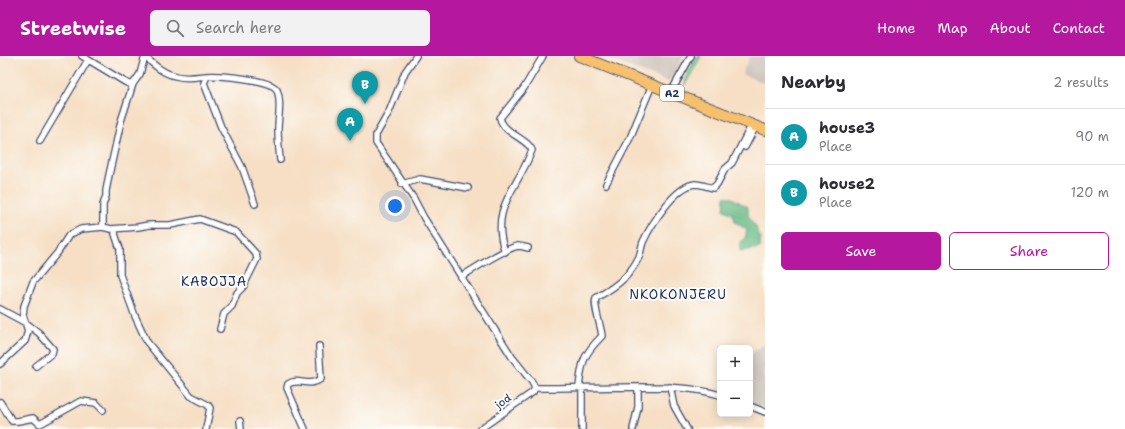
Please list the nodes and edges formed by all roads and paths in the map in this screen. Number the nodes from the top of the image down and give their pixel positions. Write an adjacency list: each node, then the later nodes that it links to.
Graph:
1 (82, 56): 7 (street)
2 (145, 56): 8 (street); 9 (street)
3 (416, 56): 15 (street)
4 (543, 56): 23 (street)
5 (579, 56): 10 (highway, A2)
6 (691, 56): 11 (street)
7 (88, 60): 9 (street); 13 (street)
8 (207, 76): 14 (street); 18 (street)
9 (133, 84): 20 (street)
10 (652, 86): 11 (highway, A2); 16 (street)
11 (671, 92): 12 (highway, A2)
12 (758, 127): 19 (street); 31 (street)
13 (40, 141)
14 (280, 160)
15 (402, 184): 17 (street); 24 (street)
16 (606, 184)
17 (468, 188)
18 (255, 204)
19 (665, 213)
20 (103, 227): 21 (street); 26 (street)
21 (116, 229): 27 (street); 42 (street)
22 (528, 248): 23 (street)
23 (504, 252): 24 (street)
24 (461, 277): 34 (street)
25 (0, 309): 26 (street)
26 (26, 323): 29 (street); 30 (street)
27 (220, 329)
28 (319, 346): 44 (street)
29 (0, 364)
30 (36, 366)
31 (580, 387): 32 (street); 34 (street); 46 (street)
32 (638, 387): 33 (street); 47 (street)
33 (670, 387): 35 (street); 48 (street)
34 (535, 388): 41 (street, jod)
35 (717, 394)
36 (0, 402): 38 (street)
37 (753, 407): 39 (street)
38 (102, 410)
39 (765, 412)
40 (240, 420): 43 (street)
41 (487, 427): 45 (street, jod)
42 (206, 429)
43 (241, 429)
44 (305, 429)
45 (480, 429)
46 (582, 429)
47 (633, 429)
48 (687, 429)

